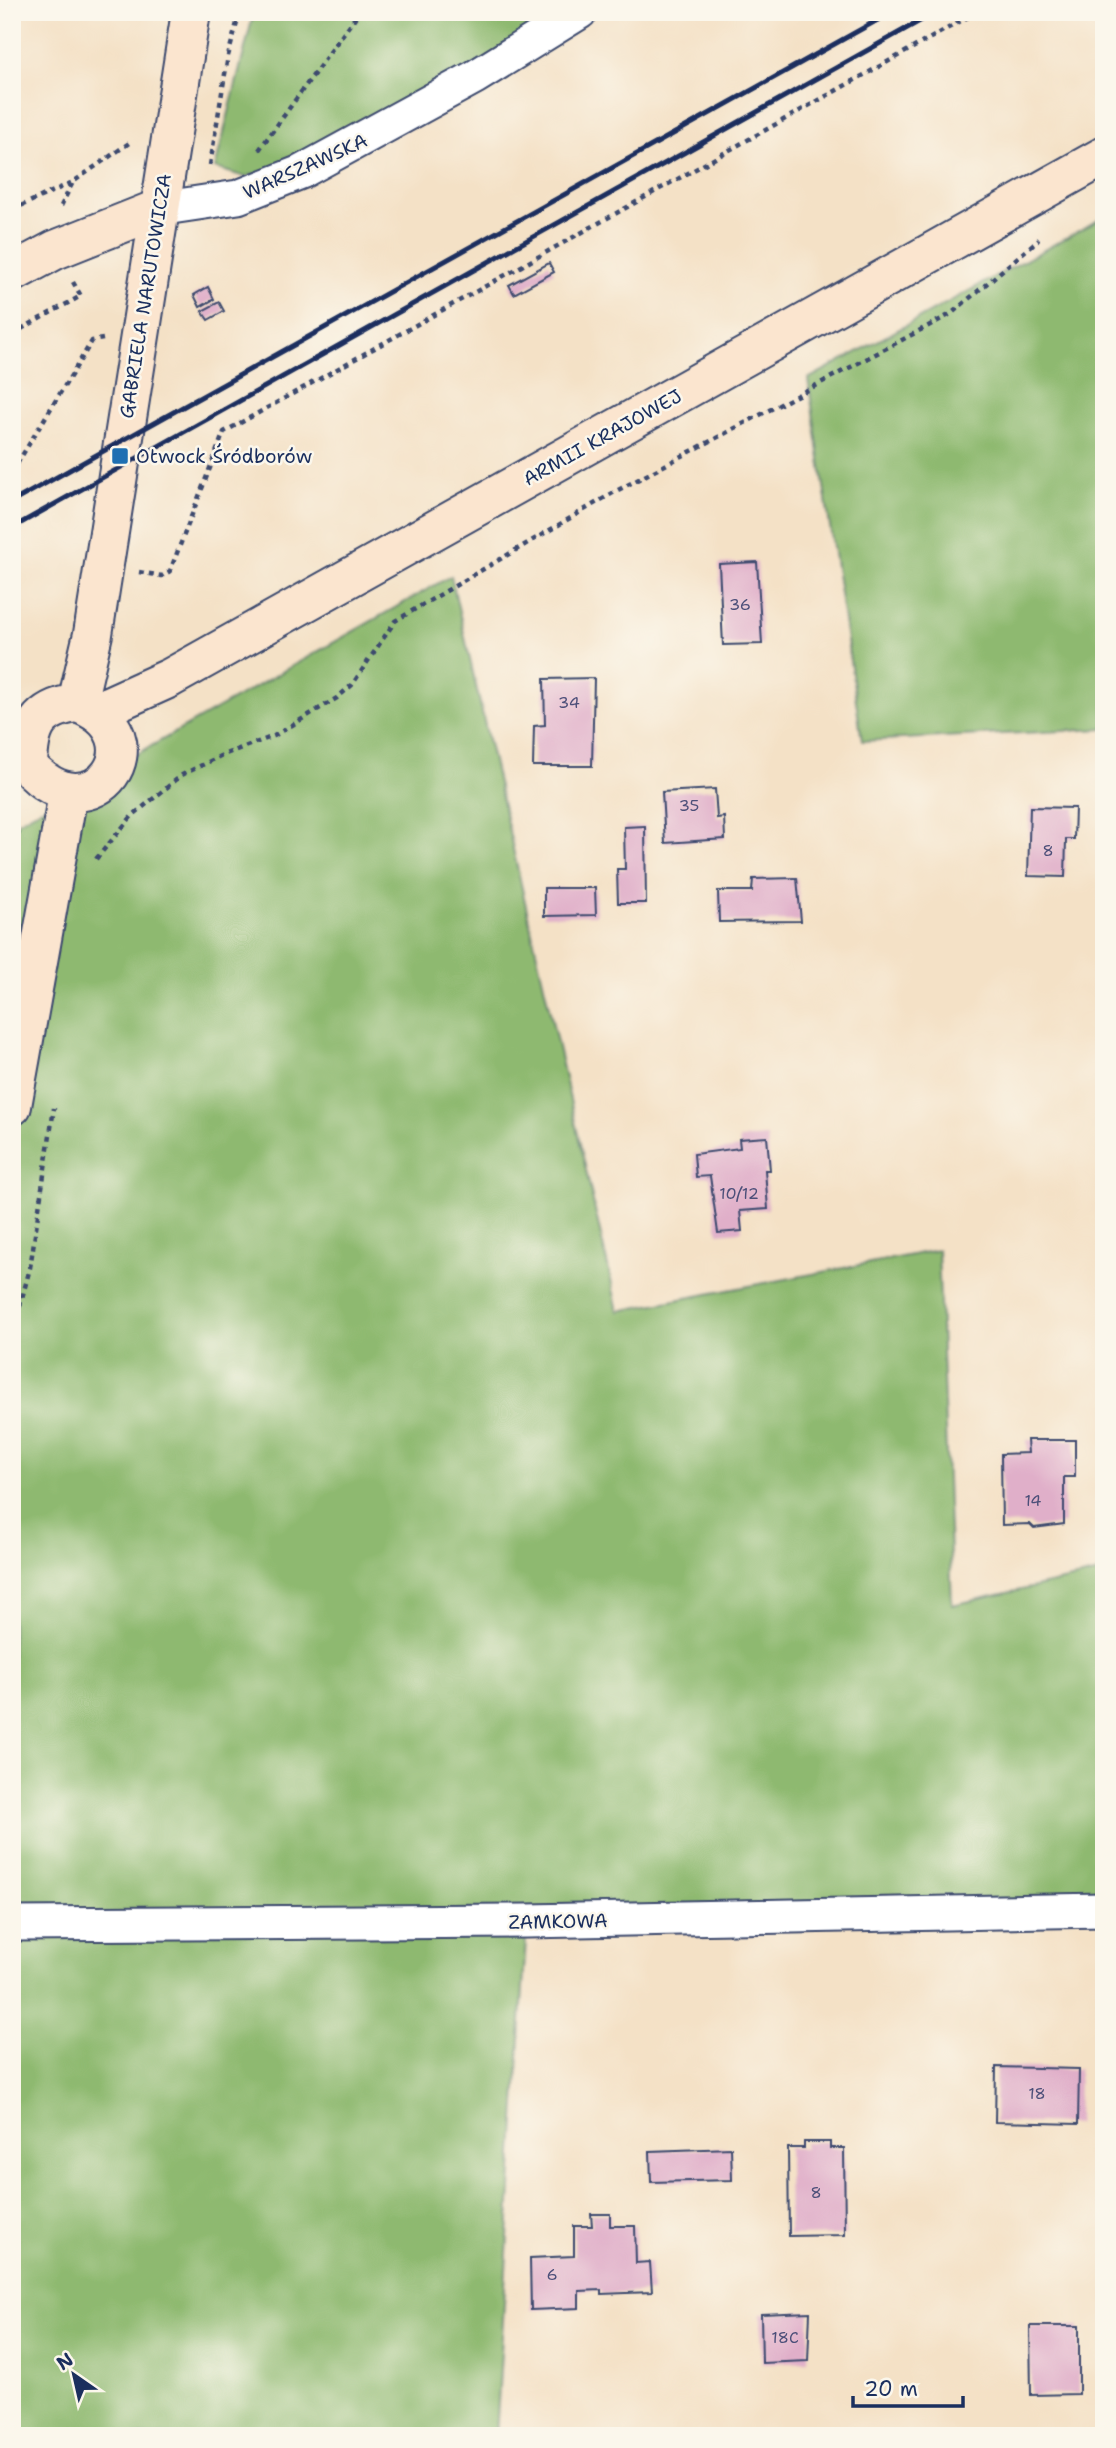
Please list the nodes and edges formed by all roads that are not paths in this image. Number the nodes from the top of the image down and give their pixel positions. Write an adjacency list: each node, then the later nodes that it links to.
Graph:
1 (191, 12): 4 (main road, GABRIELA NARUTOWICZA)
2 (580, 12): 4 (street, WARSZAWSKA)
3 (1104, 156): 6 (main road, ARMII KRAJOWEJ)
4 (158, 209): 5 (main road, WARSZAWSKA); 6 (main road, GABRIELA NARUTOWICZA)
5 (12, 273)
6 (87, 707): 7 (main road, ARMII KRAJOWEJ); 8 (main road)
7 (20, 756): 8 (main road, ARMII KRAJOWEJ)
8 (68, 794): 9 (main road)
9 (12, 1106)
10 (1104, 1910): 11 (street, ZAMKOWA)
11 (12, 1924)

